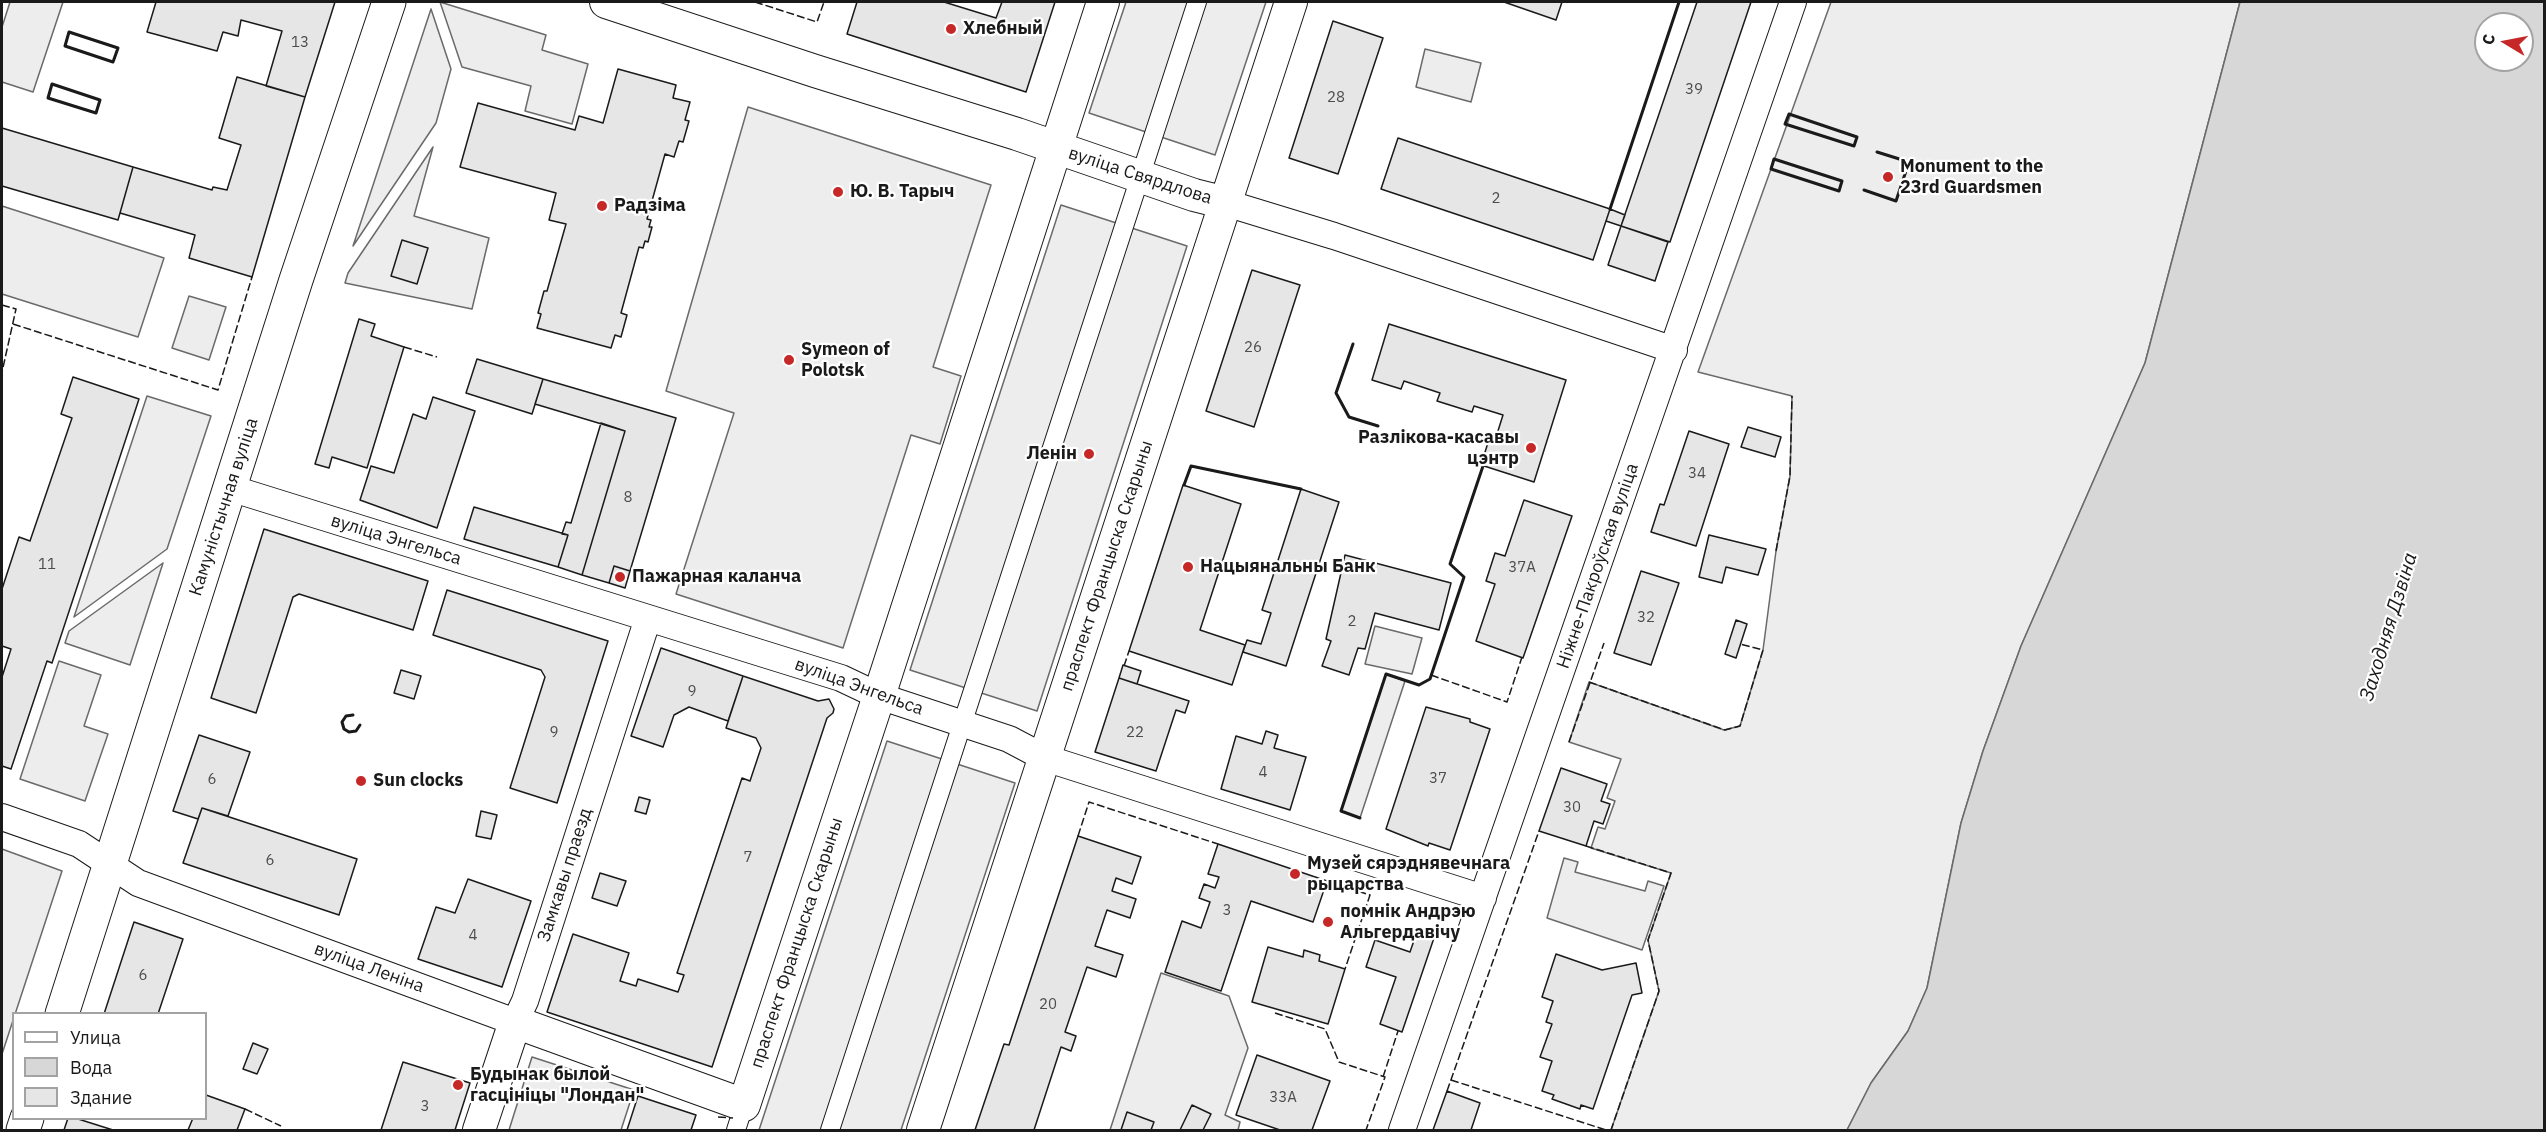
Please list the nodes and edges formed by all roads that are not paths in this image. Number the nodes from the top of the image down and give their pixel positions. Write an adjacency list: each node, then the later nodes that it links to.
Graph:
1 (388, 2): 11 (main road, Камуністычная вуліца)
2 (606, 2): 7 (street, вуліца Свярдлова)
3 (1103, 2): 7 (street, праспект Францыска Скарыны)
4 (1197, 2): 8 (street)
5 (1291, 2): 9 (street, праспект Францыска Скарыны)
6 (1793, 2): 10 (street, Ніжне-Пакроўская вуліца)
7 (1055, 149): 8 (street, вуліца Свярдлова); 13 (street, праспект Францыска Скарыны)
8 (1141, 177): 9 (street, вуліца Свярдлова); 14 (street)
9 (1226, 203): 10 (street, вуліца Свярдлова); 15 (street, праспект Францыска Скарыны)
10 (1674, 350): 18 (street, Ніжне-Пакроўская вуліца)
11 (230, 488): 12 (street, вуліца Энгельса); 17 (main road, Камуністычная вуліца)
12 (648, 618): 13 (street, вуліца Энгельса); 20 (street, Замкавы праезд)
13 (879, 696): 14 (street, вуліца Энгельса); 21 (street, праспект Францыска Скарыны)
14 (962, 724): 15 (street, вуліца Энгельса); 23 (street)
15 (1045, 758): 18 (street, вуліца Энгельса); 24 (street, праспект Францыска Скарыны)
16 (2, 817): 17 (street, вуліца Леніна)
17 (111, 865): 19 (main road, Камуністычная вуліца); 20 (street, вуліца Леніна)
18 (1483, 898): 25 (street, Ніжне-Пакроўская вуліца)
19 (63, 1012)
20 (515, 1022): 21 (street, вуліца Леніна); 22 (street, Замкавы праезд)
21 (740, 1118)
22 (479, 1131)
23 (830, 1131)
24 (923, 1131)
25 (1402, 1131)

